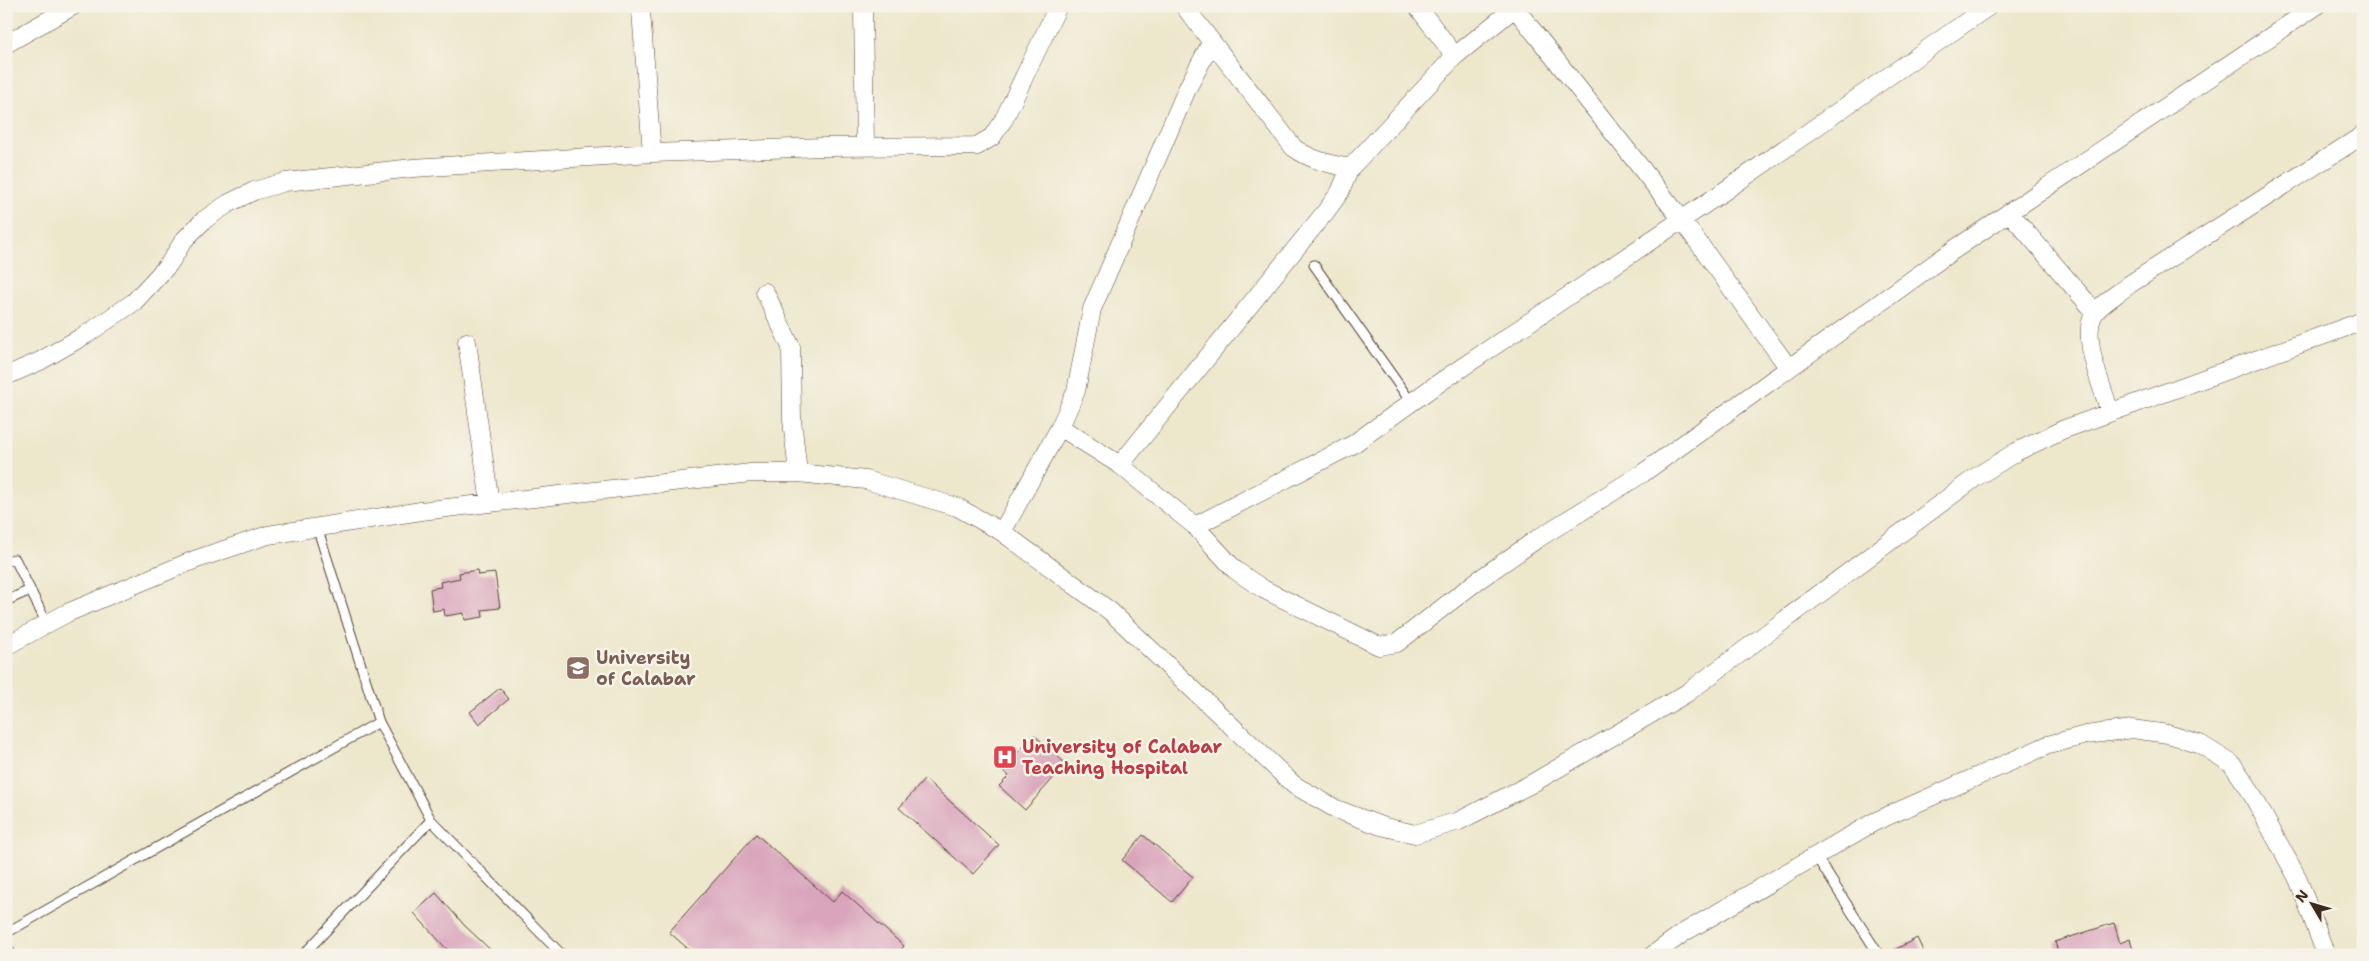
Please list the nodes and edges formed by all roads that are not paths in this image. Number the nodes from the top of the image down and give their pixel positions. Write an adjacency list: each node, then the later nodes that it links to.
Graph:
1 (73, 6): 11 (street)
2 (863, 6): 14 (street)
3 (1058, 6): 14 (street)
4 (1184, 6): 10 (street)
5 (1416, 6): 12 (street)
6 (1989, 6): 18 (street)
7 (2316, 6): 17 (street)
8 (1516, 7): 12 (street); 18 (street)
9 (641, 12): 15 (street)
10 (1211, 43): 16 (street); 28 (street)
11 (6, 44)
12 (1455, 56): 16 (street)
13 (2363, 136): 21 (street)
14 (865, 147): 15 (street)
15 (652, 153): 25 (street)
16 (1350, 168): 29 (street)
17 (2010, 212): 21 (street); 24 (street)
18 (1682, 220): 24 (street); 26 (street)
19 (1314, 265): 26 (lane)
20 (765, 292): 30 (street)
21 (2095, 312): 27 (street)
22 (2363, 321): 27 (street)
23 (467, 342): 31 (street)
24 (1788, 367): 32 (street)
25 (6, 376)
26 (1411, 402): 32 (street)
27 (2110, 412): 34 (street)
28 (1060, 427): 29 (street); 34 (street)
29 (1120, 465): 32 (street)
30 (798, 473): 31 (street); 34 (street)
31 (490, 503): 33 (street)
32 (1195, 526)
33 (317, 527): 38 (street); 40 (lane)
34 (1002, 532)
35 (6, 561): 36 (lane)
36 (30, 590): 37 (lane); 38 (lane)
37 (6, 601)
38 (47, 624): 39 (street)
39 (6, 646)
40 (379, 722): 41 (lane); 43 (lane)
41 (430, 820): 46 (lane); 47 (lane)
42 (1816, 856): 48 (street); 49 (lane); 50 (street)
43 (6, 934)
44 (6, 946): 45 (lane)
45 (12, 955)
46 (303, 955)
47 (562, 955)
48 (1653, 955)
49 (1879, 955)
50 (2326, 955)

